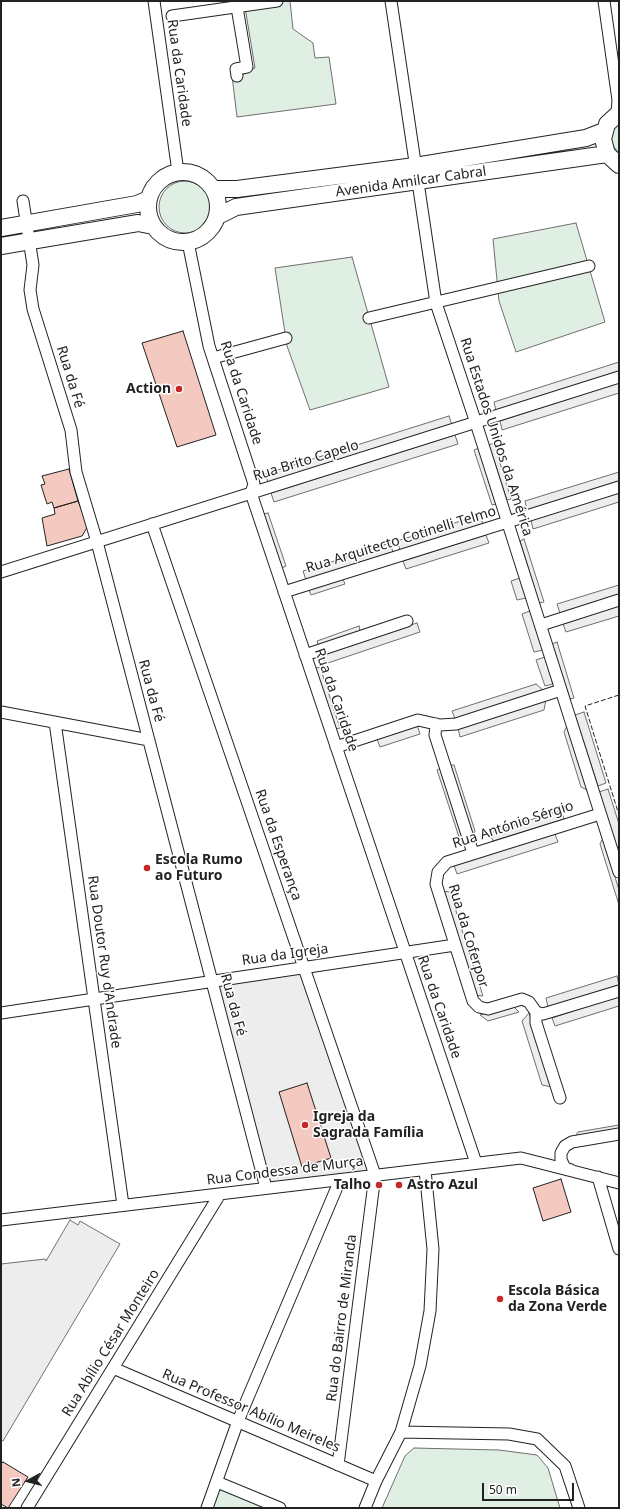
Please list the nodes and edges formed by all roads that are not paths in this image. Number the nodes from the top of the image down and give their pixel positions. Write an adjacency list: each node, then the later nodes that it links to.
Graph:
1 (154, 1): 12 (street, Rua da Caridade)
2 (277, 1): 5 (street)
3 (390, 1): 13 (street, Rua Estados Unidos da América)
4 (604, 1): 8 (street)
5 (237, 4): 6 (street); 7 (street)
6 (172, 16)
7 (237, 76)
8 (618, 113): 9 (street)
9 (604, 132): 10 (street); 13 (street, Avenida Amilcar Cabral)
10 (607, 154): 11 (street); 13 (street, Avenida Amilcar Cabral)
11 (619, 165)
12 (178, 172): 14 (street); 15 (street)
13 (416, 173): 14 (street, Avenida Amilcar Cabral); 17 (street, Avenida Amilcar Cabral); 25 (street, Rua Estados Unidos da América)
14 (214, 189): 17 (street)
15 (149, 199): 18 (street); 19 (street)
16 (23, 201): 18 (street, Rua da Fé)
17 (218, 216): 22 (street)
18 (27, 224): 20 (street); 21 (street, Rua da Fé)
19 (153, 226): 21 (street); 22 (street)
20 (1, 228)
21 (29, 242): 23 (street); 35 (street, Rua da Fé)
22 (188, 242): 28 (street, Rua da Caridade)
23 (1, 246)
24 (589, 266): 25 (street)
25 (436, 303): 26 (street); 30 (street, Rua Estados Unidos da América)
26 (369, 318)
27 (286, 338): 28 (street)
28 (214, 358): 32 (street, Rua da Caridade)
29 (619, 377): 30 (street, Rua Brito Capelo)
30 (476, 423): 32 (street, Rua Brito Capelo); 33 (street, Rua Estados Unidos da América)
31 (619, 487): 33 (street, Rua Arquitecto Cotinelli Telmo)
32 (251, 494): 34 (street, Rua Brito Capelo); 37 (street, Rua da Caridade)
33 (508, 522): 37 (street, Rua Arquitecto Cotinelli Telmo); 40 (street, Rua Estados Unidos da América)
34 (152, 524): 35 (street, Rua Brito Capelo); 54 (street, Rua da Esperança)
35 (97, 542): 36 (street, Rua Brito Capelo); 46 (street, Rua da Fé)
36 (1, 572)
37 (284, 592): 41 (street, Rua da Caridade)
38 (619, 600): 40 (street)
39 (407, 621): 41 (street)
40 (541, 625): 42 (street, Rua Estados Unidos da América)
41 (305, 655): 47 (street, Rua da Caridade)
42 (561, 690): 45 (street); 48 (street, Rua Estados Unidos da América)
43 (1, 712): 44 (street)
44 (55, 722): 46 (street); 57 (street, Rua Doutor Ruy d'Andrade)
45 (436, 724): 47 (street); 49 (street)
46 (149, 740): 55 (street, Rua da Fé)
47 (336, 748): 53 (street, Rua da Caridade)
48 (600, 814): 49 (street, Rua António Sérgio); 51 (street, Rua Estados Unidos da América)
49 (473, 854): 50 (street, Rua António Sérgio)
50 (438, 872): 52 (street, Rua da Coferpor)
51 (619, 872)
52 (455, 945): 53 (street, Rua da Igreja); 58 (street, Rua da Coferpor)
53 (405, 952): 54 (street, Rua da Igreja); 62 (street, Rua da Caridade)
54 (304, 968): 55 (street, Rua da Igreja); 65 (street, Rua da Esperança)
55 (212, 981): 57 (street, Rua da Igreja); 69 (street, Rua da Fé)
56 (619, 991): 58 (street)
57 (94, 999): 59 (street, Rua da Igreja); 71 (street, Rua Doutor Ruy d'Andrade)
58 (536, 1012): 60 (street)
59 (1, 1013)
60 (560, 1098)
61 (619, 1134): 64 (street)
62 (476, 1163): 63 (street, Rua Condessa de Murça); 64 (street, Rua Condessa de Murça)
63 (425, 1170): 65 (street, Rua Condessa de Murça); 76 (street)
64 (571, 1171): 66 (street, Rua Condessa de Murça)
65 (375, 1175): 67 (street, Rua Condessa de Murça); 77 (street, Rua do Bairro de Miranda)
66 (598, 1177): 68 (street, Rua Condessa de Murça); 73 (street)
67 (340, 1180): 69 (street, Rua Condessa de Murça); 75 (street)
68 (619, 1182)
69 (266, 1188): 70 (street, Rua Condessa de Murça)
70 (220, 1194): 71 (street, Rua Condessa de Murça); 74 (street, Rua Abílio César Monteiro)
71 (123, 1206): 72 (street, Rua Condessa de Murça)
72 (1, 1220)
73 (619, 1249)
74 (113, 1368): 75 (street, Rua Professor Abílio Meireles); 80 (street, Rua Abílio César Monteiro)
75 (238, 1421): 77 (street, Rua Professor Abílio Meireles); 79 (street)
76 (401, 1432): 78 (street); 84 (street)
77 (338, 1465): 78 (street, Rua Professor Abílio Meireles)
78 (376, 1481): 83 (street)
79 (217, 1482): 81 (street); 82 (street)
80 (27, 1508)
81 (206, 1508)
82 (280, 1508)
83 (365, 1508)
84 (579, 1508)

